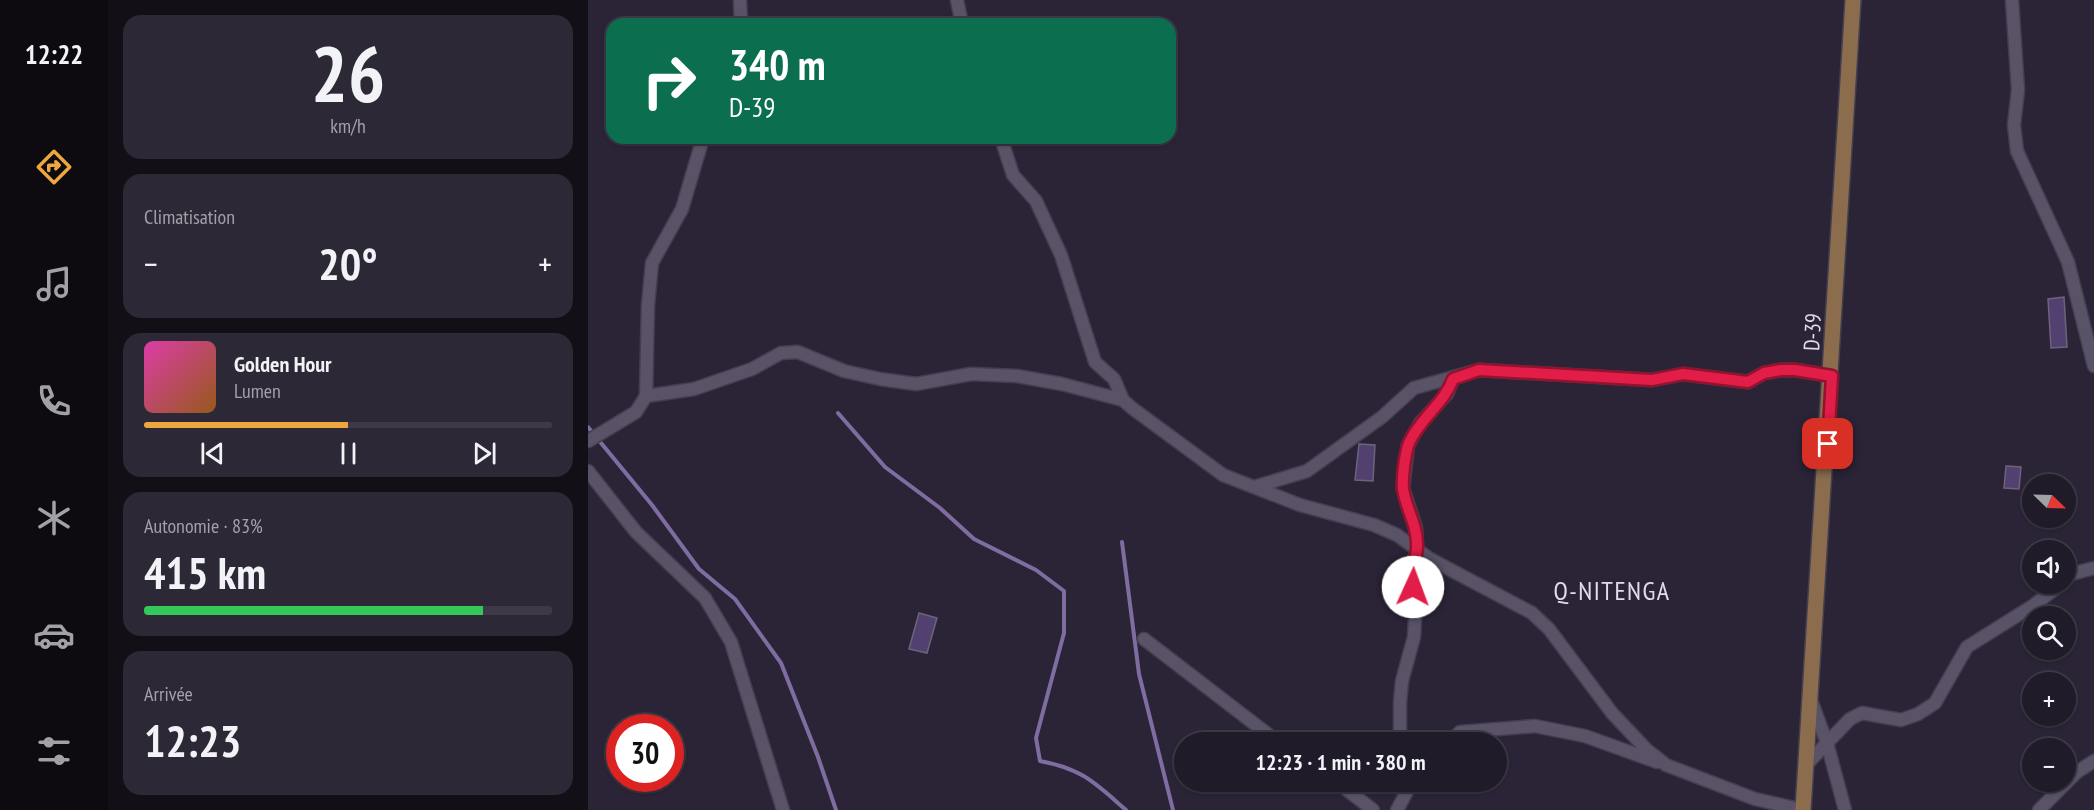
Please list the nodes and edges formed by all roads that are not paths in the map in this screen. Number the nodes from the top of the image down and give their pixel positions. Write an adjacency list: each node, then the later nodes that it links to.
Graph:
1 (740, 0): 5 (street)
2 (957, 0): 6 (street)
3 (1853, 0): 10 (main road, D-39)
4 (2012, 0): 9 (street)
5 (741, 18)
6 (961, 18)
7 (701, 144): 12 (street)
8 (1002, 144): 13 (street)
9 (2094, 366)
10 (1832, 376): 11 (street); 22 (main road, D-39)
11 (1453, 379): 16 (street); 17 (street)
12 (646, 396): 13 (street); 14 (street)
13 (1122, 400): 16 (street)
14 (588, 441)
15 (588, 471): 32 (street)
16 (1254, 487): 17 (street)
17 (1417, 549): 24 (street); 28 (street)
18 (2094, 568): 19 (street)
19 (2076, 573)
20 (2048, 594): 26 (street)
21 (1144, 639): 23 (street)
22 (1811, 699): 26 (street); 29 (main road, D-39)
23 (1265, 732)
24 (1400, 732)
25 (1460, 732): 28 (street)
26 (1827, 743): 29 (street); 36 (street)
27 (2094, 761): 37 (street)
28 (1666, 765): 35 (street)
29 (1806, 765): 35 (main road, D-39)
30 (1349, 792): 33 (street)
31 (1407, 792): 34 (street)
32 (783, 810)
33 (1373, 810)
34 (1397, 810)
35 (1803, 810)
36 (1845, 810)
37 (2039, 810)

